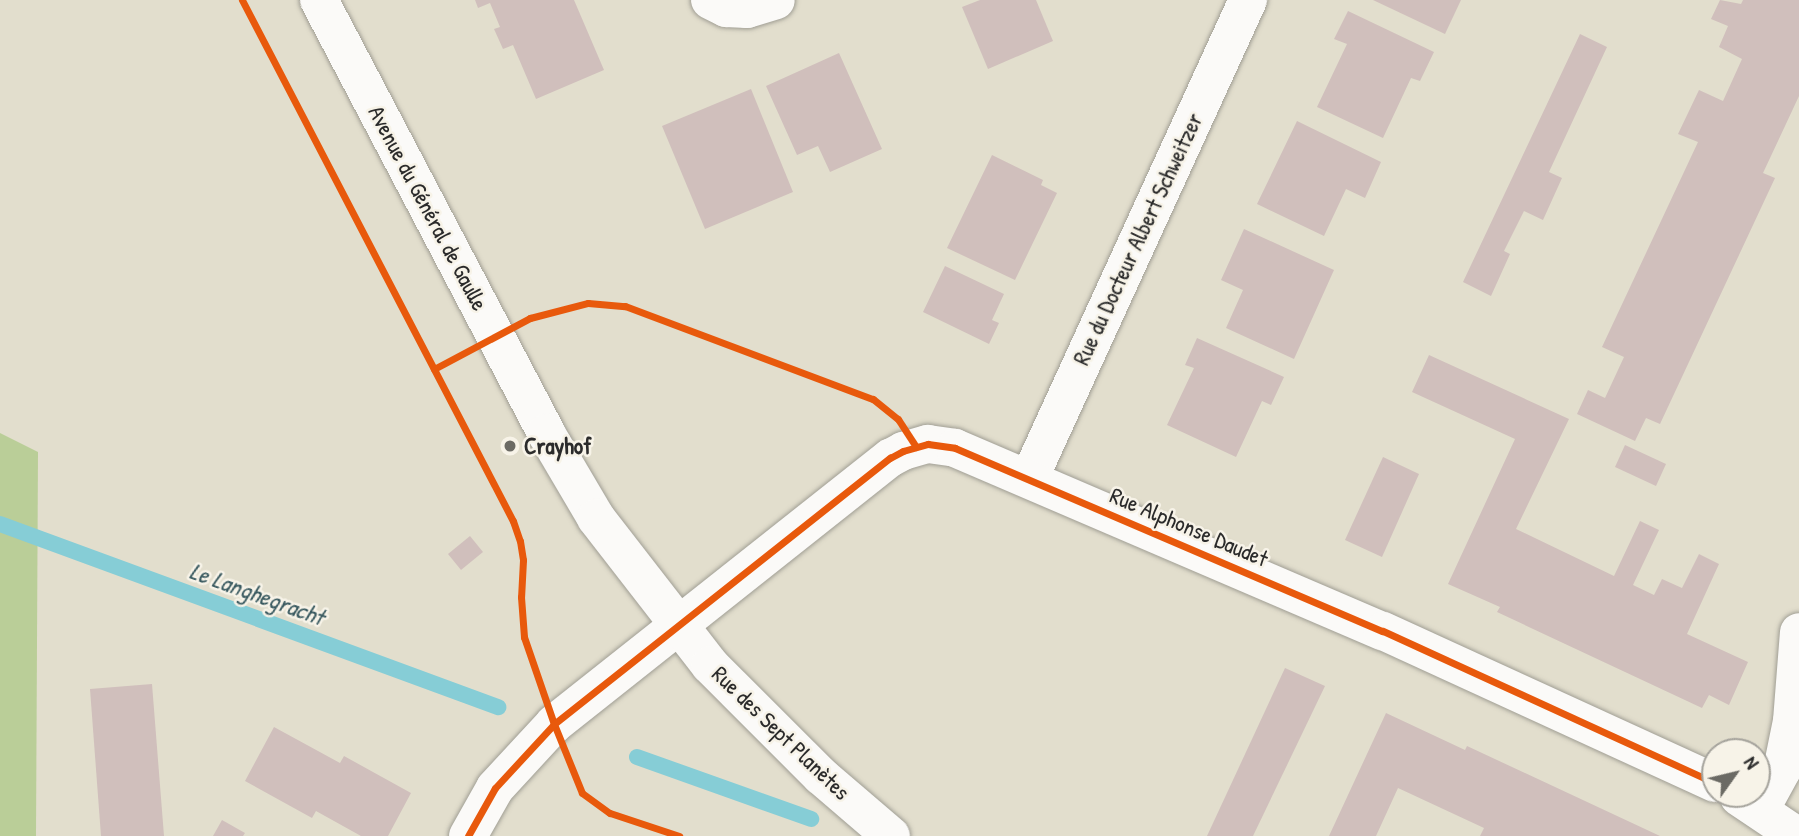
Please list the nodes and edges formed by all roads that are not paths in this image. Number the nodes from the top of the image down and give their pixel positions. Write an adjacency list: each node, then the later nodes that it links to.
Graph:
1 (319, 0): 6 (street, Avenue du Général de Gaulle)
2 (776, 0): 4 (street)
3 (1248, 0): 5 (street, Rue du Docteur Albert Schweitzer)
4 (718, 4)
5 (1029, 480): 6 (street, Rue Alphonse Daudet); 8 (street, Rue Alphonse Daudet)
6 (677, 625): 11 (street, Rue Alphonse Daudet); 12 (street, Rue des Sept Planètes)
7 (1799, 632): 9 (street)
8 (1701, 777)
9 (1771, 780)
10 (1756, 808): 13 (street)
11 (468, 836)
12 (891, 836)
13 (1797, 836)

